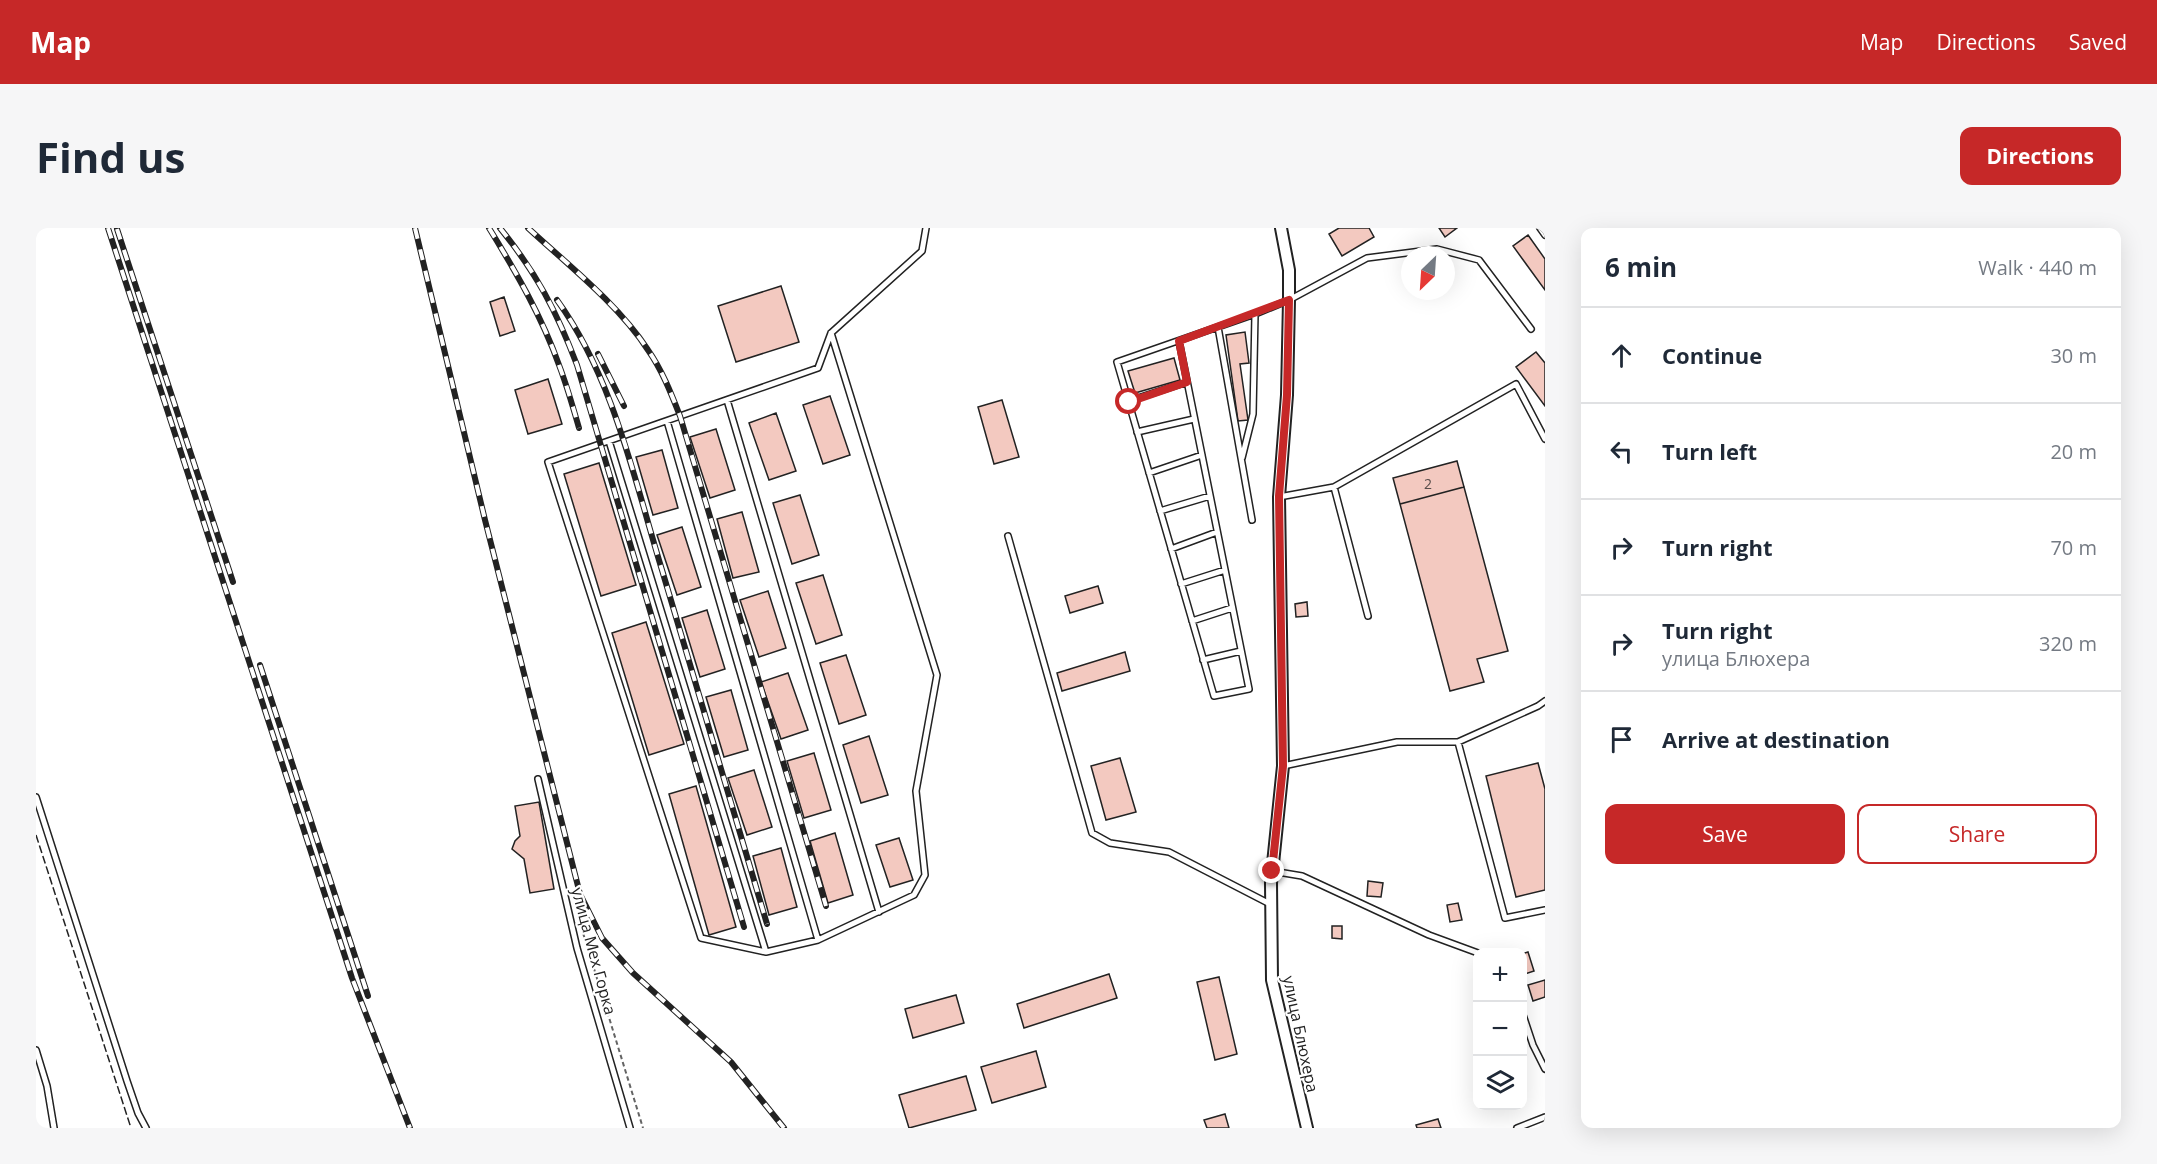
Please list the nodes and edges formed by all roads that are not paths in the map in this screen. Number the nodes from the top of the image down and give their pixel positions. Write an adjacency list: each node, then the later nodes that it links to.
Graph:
1 (926, 228): 9 (lane)
2 (1281, 228): 5 (street, улица Блюхера)
3 (1540, 228): 4 (lane)
4 (1545, 235)
5 (1289, 300): 6 (lane); 8 (lane); 24 (street, улица Блюхера)
6 (1255, 314): 7 (lane); 20 (lane)
7 (1218, 327): 10 (lane); 20 (lane)
8 (1531, 329)
9 (831, 333): 12 (lane); 45 (lane)
10 (1179, 341): 11 (lane); 13 (lane)
11 (1187, 382): 13 (lane); 14 (lane)
12 (727, 400): 15 (lane); 45 (lane)
13 (1129, 402): 16 (lane)
14 (1194, 419): 16 (lane); 19 (lane)
15 (667, 421): 18 (lane); 46 (lane)
16 (1137, 432): 21 (lane)
17 (1545, 439): 22 (lane)
18 (609, 441): 47 (lane); 47 (lane)
19 (1202, 455): 21 (lane); 23 (lane)
20 (1241, 460): 26 (lane)
21 (1149, 473): 25 (lane)
22 (1334, 487): 24 (lane); 33 (lane)
23 (1210, 496): 25 (lane); 27 (lane)
24 (1279, 496): 39 (street, улица Блюхера)
25 (1160, 511): 29 (lane)
26 (1252, 520)
27 (1217, 532): 29 (lane); 30 (lane)
28 (1008, 536): 43 (lane)
29 (1171, 549): 31 (lane)
30 (1224, 570): 31 (lane); 32 (lane)
31 (1181, 584): 34 (lane)
32 (1232, 608): 34 (lane); 35 (lane)
33 (1368, 616)
34 (1192, 621): 36 (lane)
35 (1241, 651): 36 (lane); 36 (lane)
36 (1203, 660)
37 (1545, 701): 38 (lane)
38 (1458, 742): 39 (lane); 44 (lane)
39 (1283, 766): 42 (street, улица Блюхера)
40 (538, 779): 55 (lane, улица Мех Горка)
41 (36, 797): 54 (lane)
42 (1272, 871): 43 (street, улица Блюхера); 48 (lane)
43 (1271, 904): 56 (street, улица Блюхера)
44 (1545, 910)
45 (879, 912): 46 (lane)
46 (818, 940): 47 (lane)
47 (766, 951)
48 (1473, 952)
49 (1527, 1027): 51 (lane)
50 (36, 1050): 53 (lane)
51 (1545, 1069)
52 (1545, 1117): 57 (lane)
53 (54, 1128)
54 (146, 1128)
55 (630, 1128)
56 (1307, 1128)
57 (1517, 1128)

